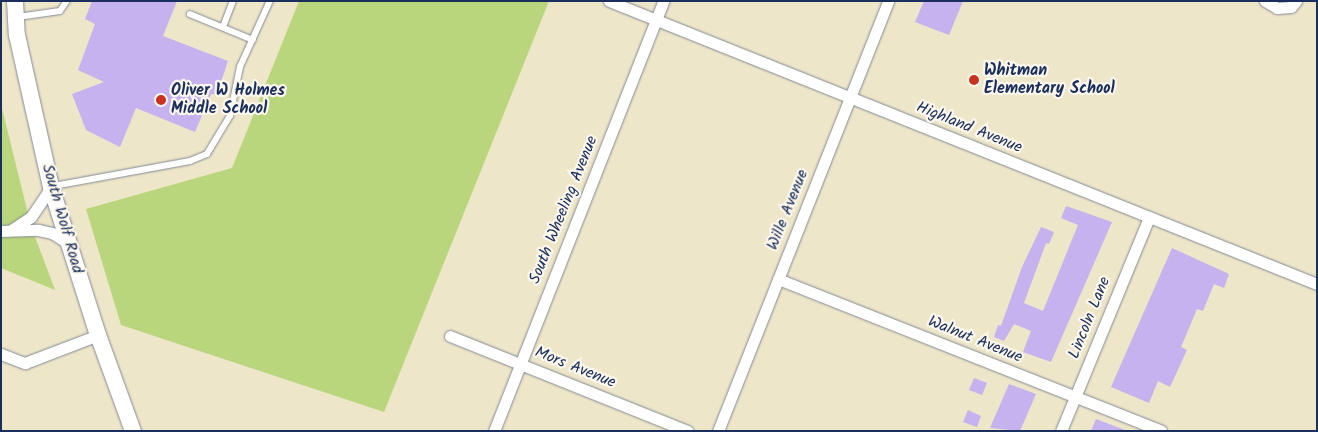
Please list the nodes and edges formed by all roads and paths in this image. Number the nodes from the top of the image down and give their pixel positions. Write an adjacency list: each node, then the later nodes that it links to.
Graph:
1 (67, 1): 9 (lane)
2 (233, 1): 12 (lane)
3 (270, 1): 13 (lane)
4 (609, 1): 11 (street, Highland Avenue)
5 (664, 1): 11 (street, South Wheeling Avenue)
6 (888, 1): 14 (street, Wille Avenue)
7 (1266, 1): 8 (street)
8 (1296, 1)
9 (16, 9): 15 (main road, South Wolf Road)
10 (190, 14): 12 (lane)
11 (656, 20): 14 (street, Highland Avenue); 24 (street, South Wheeling Avenue)
12 (223, 27): 13 (lane)
13 (253, 40): 15 (lane)
14 (850, 98): 16 (street, Highland Avenue); 19 (street, Wille Avenue)
15 (52, 187): 17 (street); 18 (main road, South Wolf Road)
16 (1148, 217): 20 (street, Highland Avenue); 25 (street, Lincoln Lane)
17 (6, 230): 18 (street)
18 (68, 244): 21 (main road, South Wolf Road)
19 (778, 278): 25 (street, Walnut Avenue); 29 (street, Wille Avenue)
20 (1317, 284)
21 (98, 335): 23 (street); 26 (main road, South Wolf Road)
22 (450, 336): 24 (street, Mors Avenue)
23 (1, 354)
24 (520, 364): 27 (street, South Wheeling Avenue); 28 (street, Mors Avenue)
25 (1075, 397): 30 (street, Lincoln Lane); 31 (street, Walnut Avenue)
26 (133, 431)
27 (494, 431)
28 (688, 431)
29 (718, 431)
30 (1061, 431)
31 (1161, 431)

